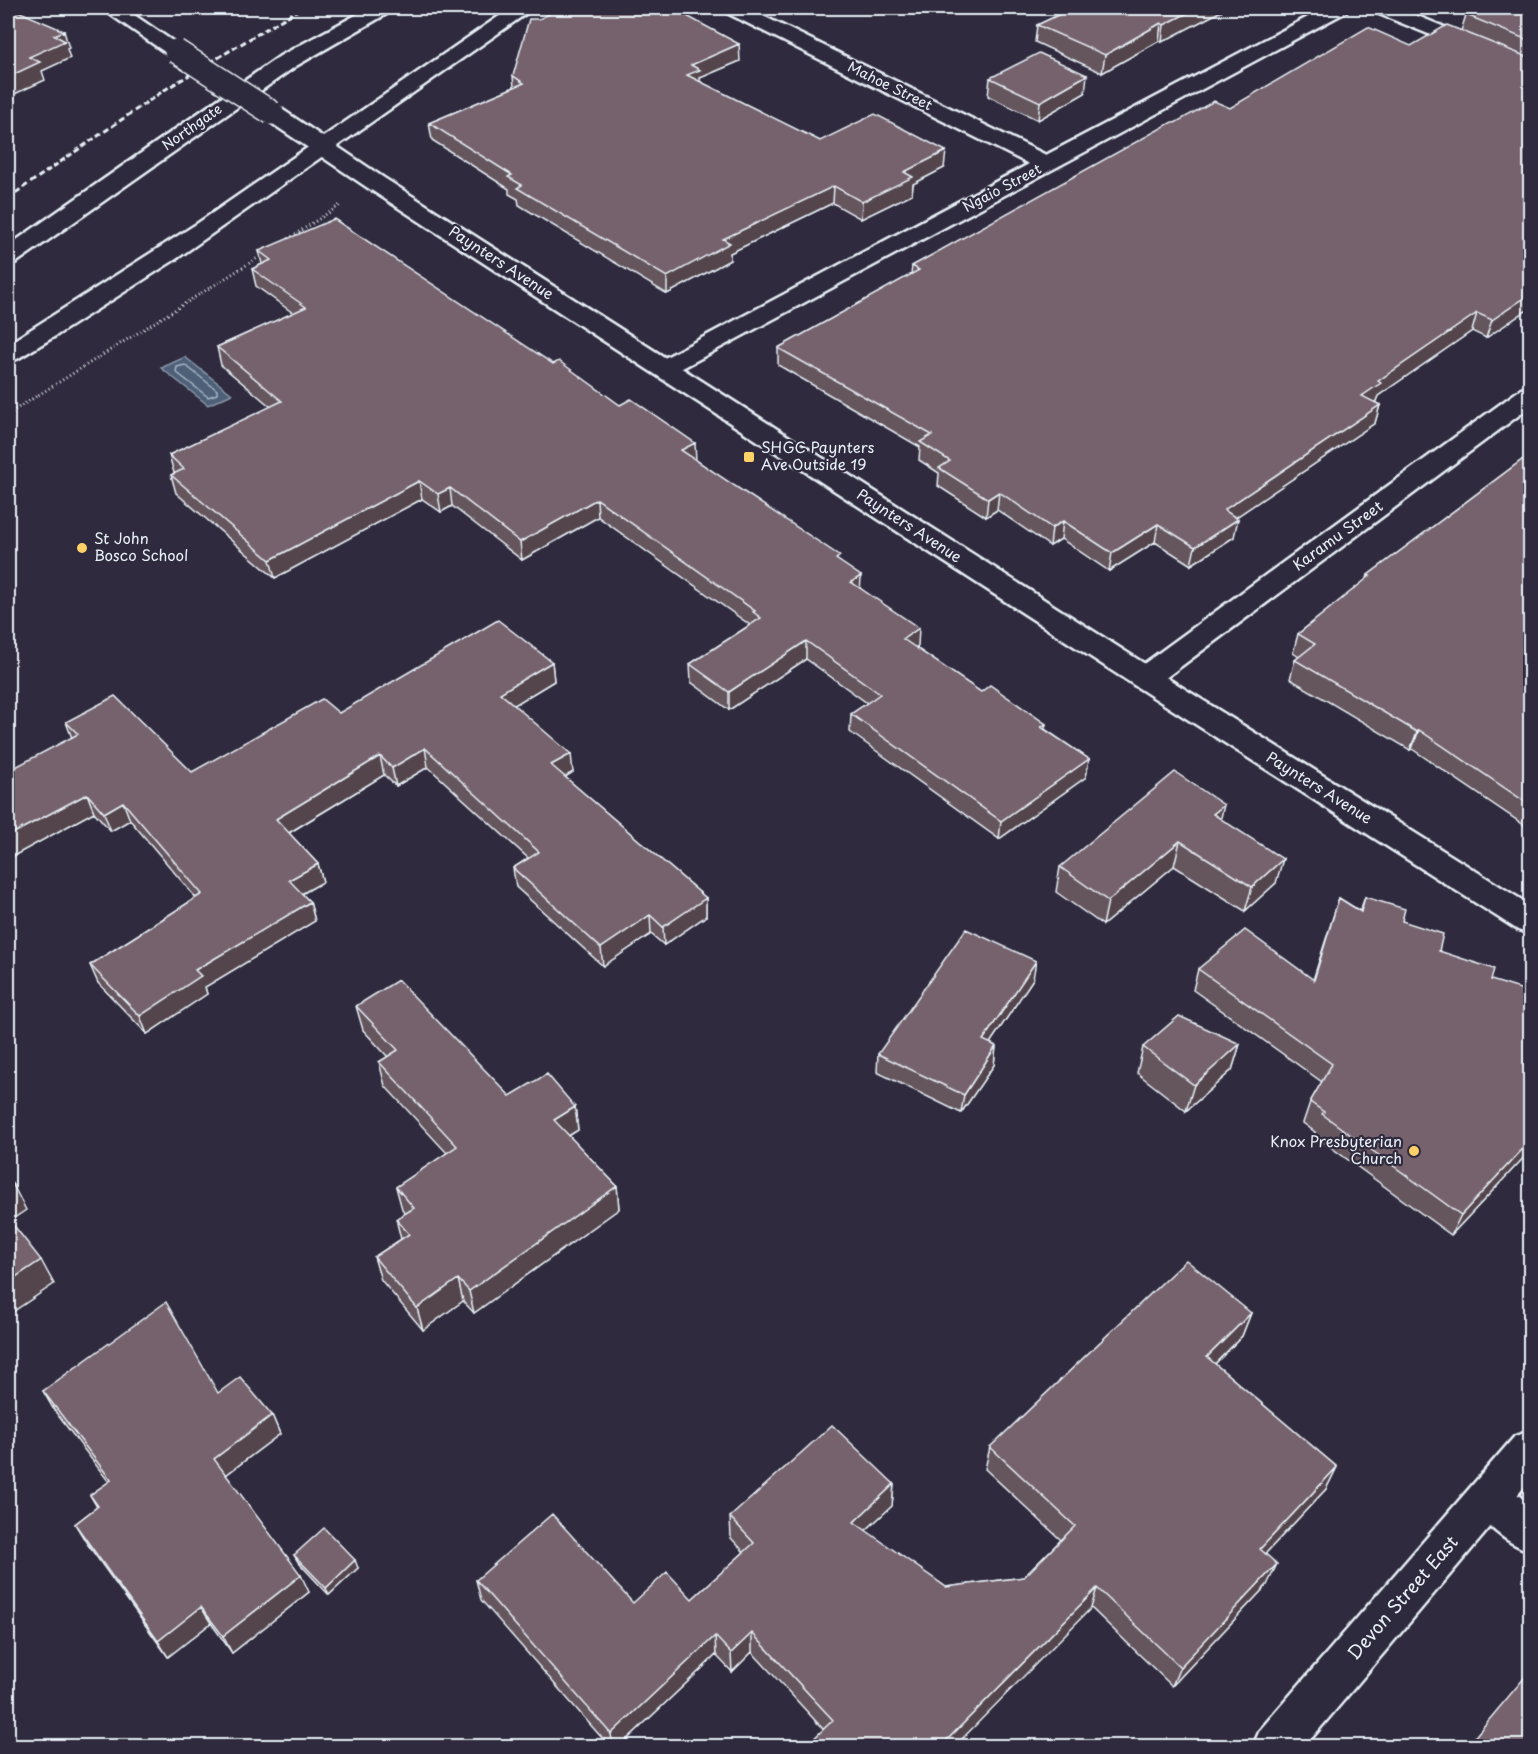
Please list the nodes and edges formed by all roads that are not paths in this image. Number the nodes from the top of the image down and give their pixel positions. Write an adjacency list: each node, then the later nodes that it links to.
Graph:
1 (111, 8): 8 (main road, Paynters Avenue, bridge)
2 (383, 8): 10 (main road, Northgate)
3 (524, 8): 8 (main road)
4 (732, 8): 9 (main road, Mahoe Street)
5 (1339, 8): 9 (main road, Ngaio Street)
6 (1381, 8): 7 (main road)
7 (1530, 69)
8 (324, 147): 11 (main road); 12 (main road, Paynters Avenue)
9 (1047, 164): 12 (main road, Ngaio Street)
10 (8, 257)
11 (8, 354)
12 (664, 368): 14 (main road, Paynters Avenue)
13 (1530, 395): 14 (main road, Karamu Street)
14 (1144, 678): 15 (main road, Paynters Avenue)
15 (1530, 921)
16 (1530, 1450): 17 (main road, Devon Street East)
17 (1490, 1498): 18 (main road); 19 (main road, Devon Street East)
18 (1530, 1532)
19 (1276, 1746)

